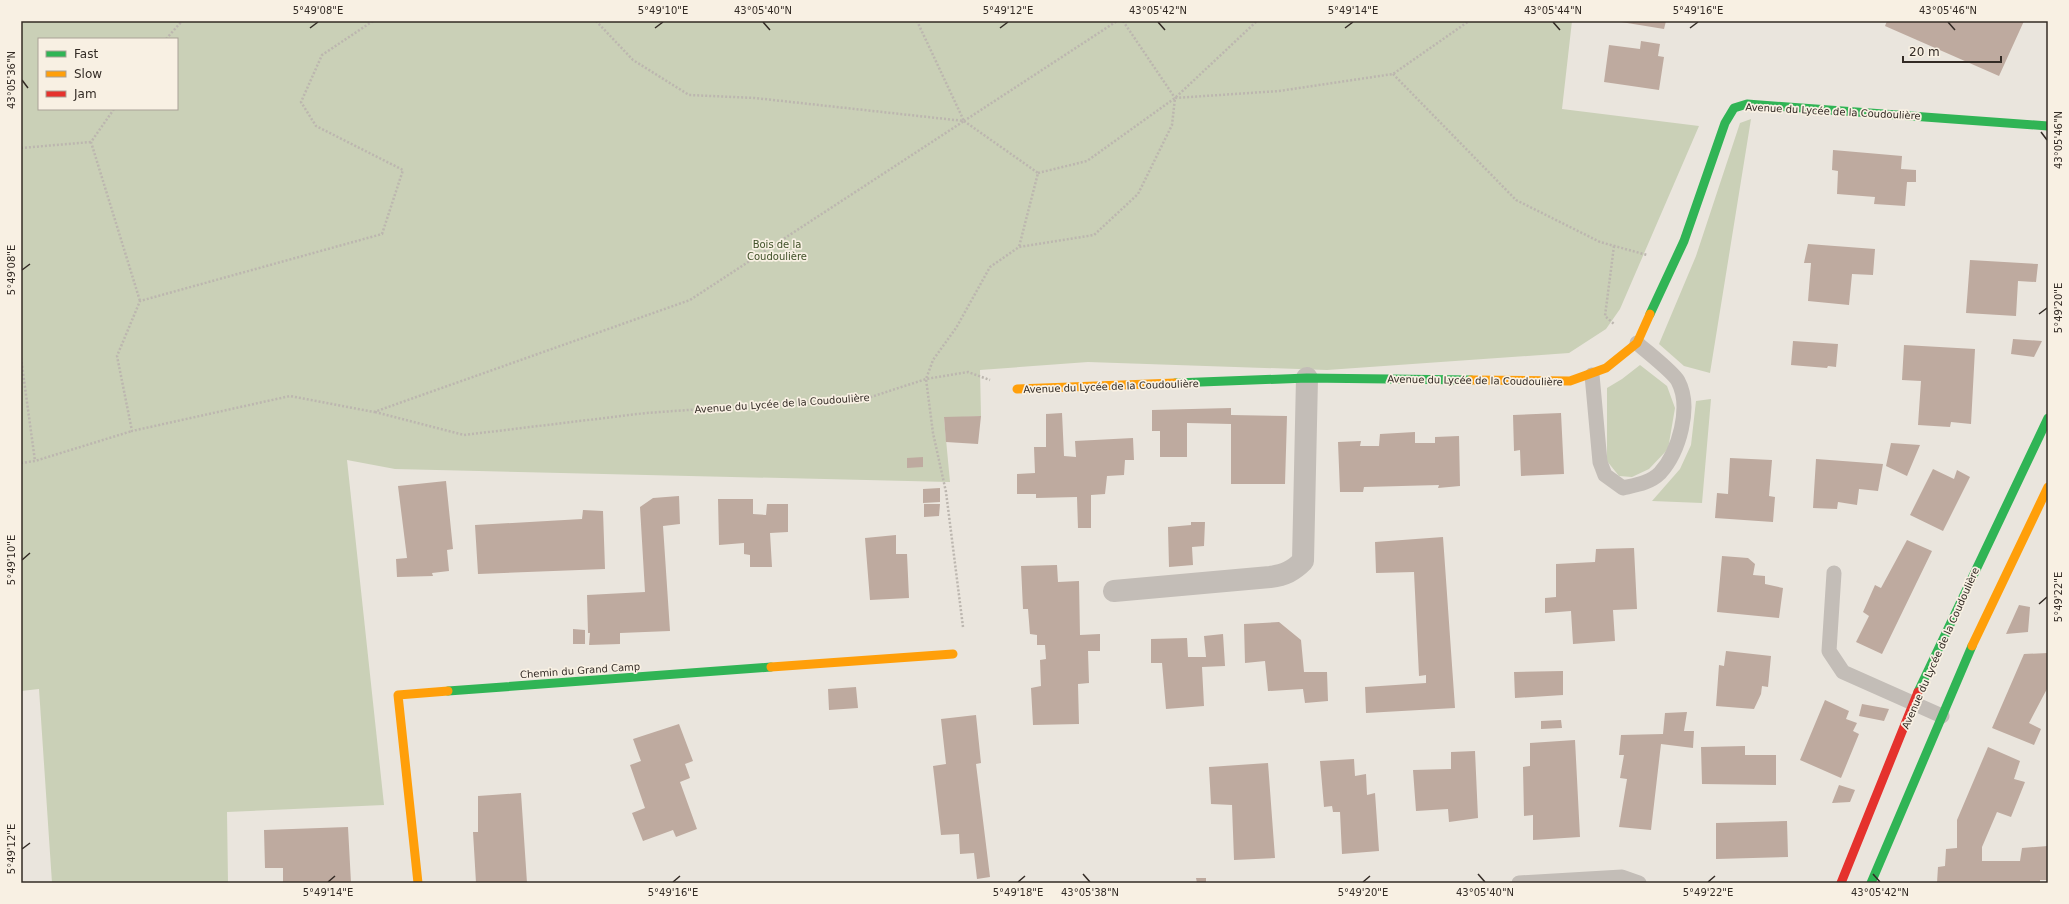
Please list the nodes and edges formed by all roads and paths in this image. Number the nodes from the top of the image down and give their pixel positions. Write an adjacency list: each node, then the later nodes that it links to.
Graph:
1 (182, 21): 9 (path)
2 (373, 21): 21 (path)
3 (596, 21): 13 (path)
4 (917, 21): 13 (path)
5 (1117, 21): 13 (path)
6 (1123, 21): 11 (path)
7 (1257, 21): 11 (path)
8 (1469, 21): 10 (path)
9 (167, 38)
10 (1393, 74): 11 (path); 19 (path)
11 (1175, 98): 17 (path); 18 (path)
12 (113, 110): 15 (path)
13 (964, 121): 17 (path); 28 (path)
14 (2048, 126): 20 (street, Avenue du Lycée de la Coudoulière)
15 (91, 142): 16 (path); 21 (path)
16 (21, 148)
17 (1038, 173): 18 (path)
18 (1019, 246): 26 (path)
19 (1614, 246): 20 (path); 22 (path)
20 (1675, 262): 22 (street, Avenue du Lycée de la Coudoulière)
21 (140, 301): 30 (path)
22 (1637, 343): 24 (street, Avenue du Lycée de la Coudoulière); 24 (lane)
23 (21, 358): 31 (path)
24 (1592, 375): 25 (street, Avenue du Lycée de la Coudoulière)
25 (1307, 378): 27 (street, Avenue du Lycée de la Coudoulière); 35 (street)
26 (926, 379): 27 (path, Avenue du Lycée de la Coudoulière); 28 (path, Avenue du Lycée de la Coudoulière); 36 (path)
27 (1017, 389)
28 (374, 412): 30 (path, Avenue du Lycée de la Coudoulière)
29 (2048, 418): 37 (street, Avenue du Lycée de la Coudoulière)
30 (132, 431): 31 (path, Avenue du Lycée de la Coudoulière)
31 (35, 461): 32 (path, Avenue du Lycée de la Coudoulière)
32 (21, 463)
33 (2048, 487): 38 (street)
34 (1834, 573): 37 (lane)
35 (1114, 591)
36 (953, 654): 39 (street, Chemin du Grand Camp)
37 (1913, 704): 38 (lane); 42 (street, Avenue du Lycée de la Coudoulière)
38 (1942, 716): 43 (street)
39 (418, 883)
40 (1519, 883): 41 (lane)
41 (1639, 883)
42 (1841, 883)
43 (1870, 883)

